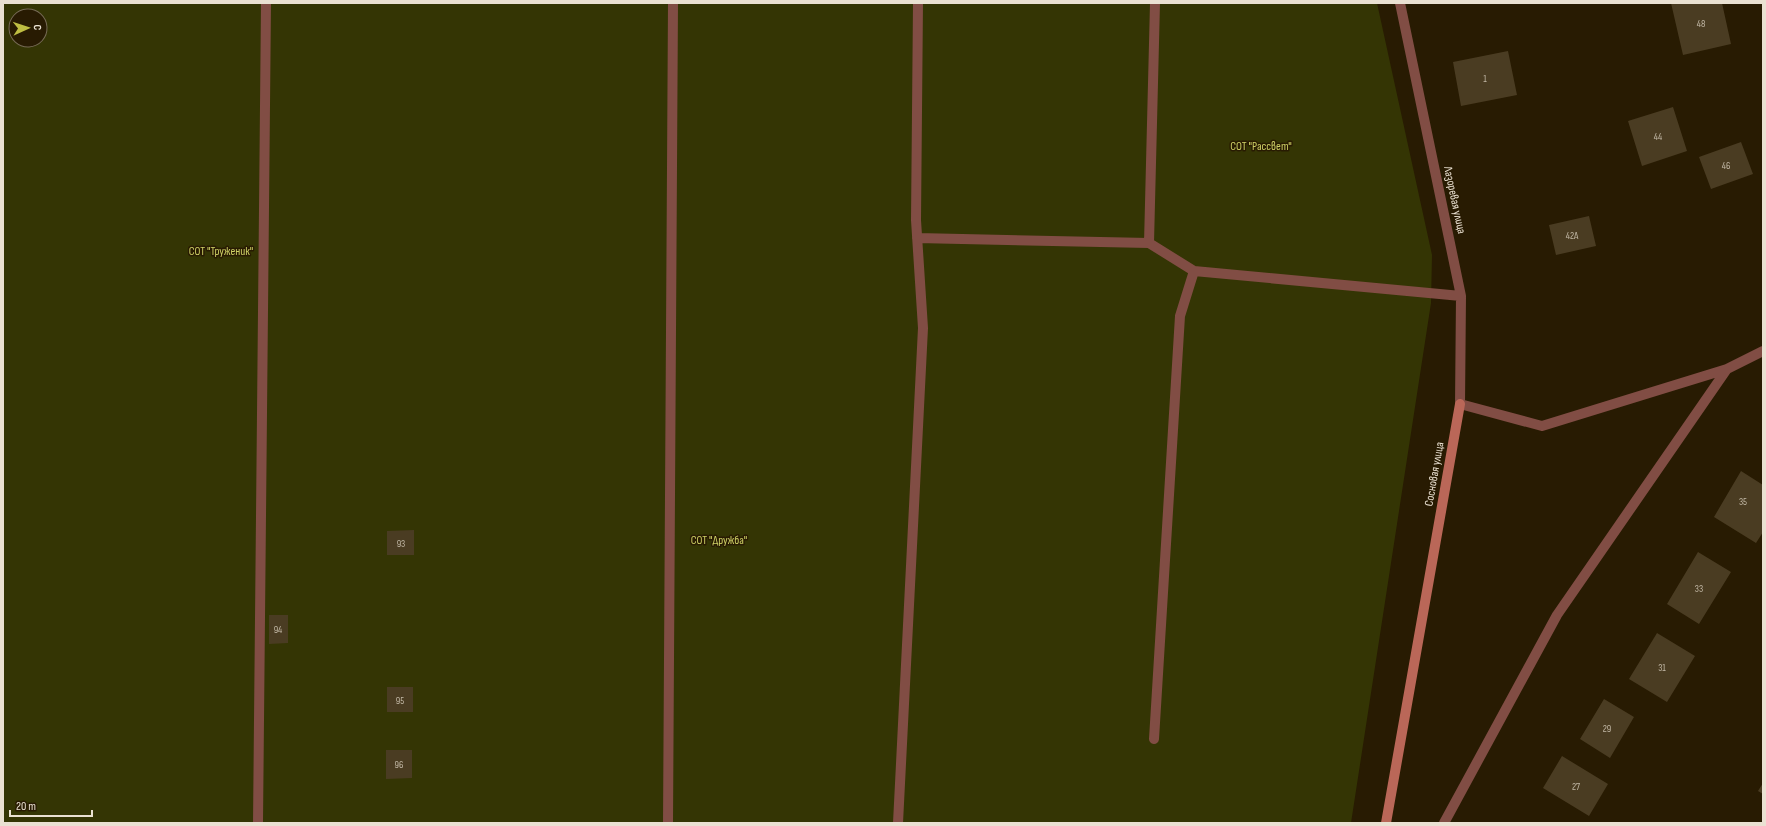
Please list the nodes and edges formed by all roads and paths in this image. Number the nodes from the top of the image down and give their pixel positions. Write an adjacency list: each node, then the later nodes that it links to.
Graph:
1 (266, 3): 14 (street)
2 (673, 3): 15 (street)
3 (918, 3): 6 (street)
4 (1155, 3): 7 (street)
5 (1400, 3): 9 (street, Лазоревая улица)
6 (917, 238): 7 (street); 16 (street)
7 (1149, 243): 8 (street)
8 (1194, 271): 9 (street); 13 (street)
9 (1461, 296): 12 (street, Лазоревая улица)
10 (1763, 351): 11 (street)
11 (1726, 369): 12 (street); 18 (street)
12 (1460, 404): 17 (street, Сосновая улица)
13 (1154, 740)
14 (258, 823)
15 (668, 823)
16 (898, 823)
17 (1386, 823)
18 (1444, 823)

